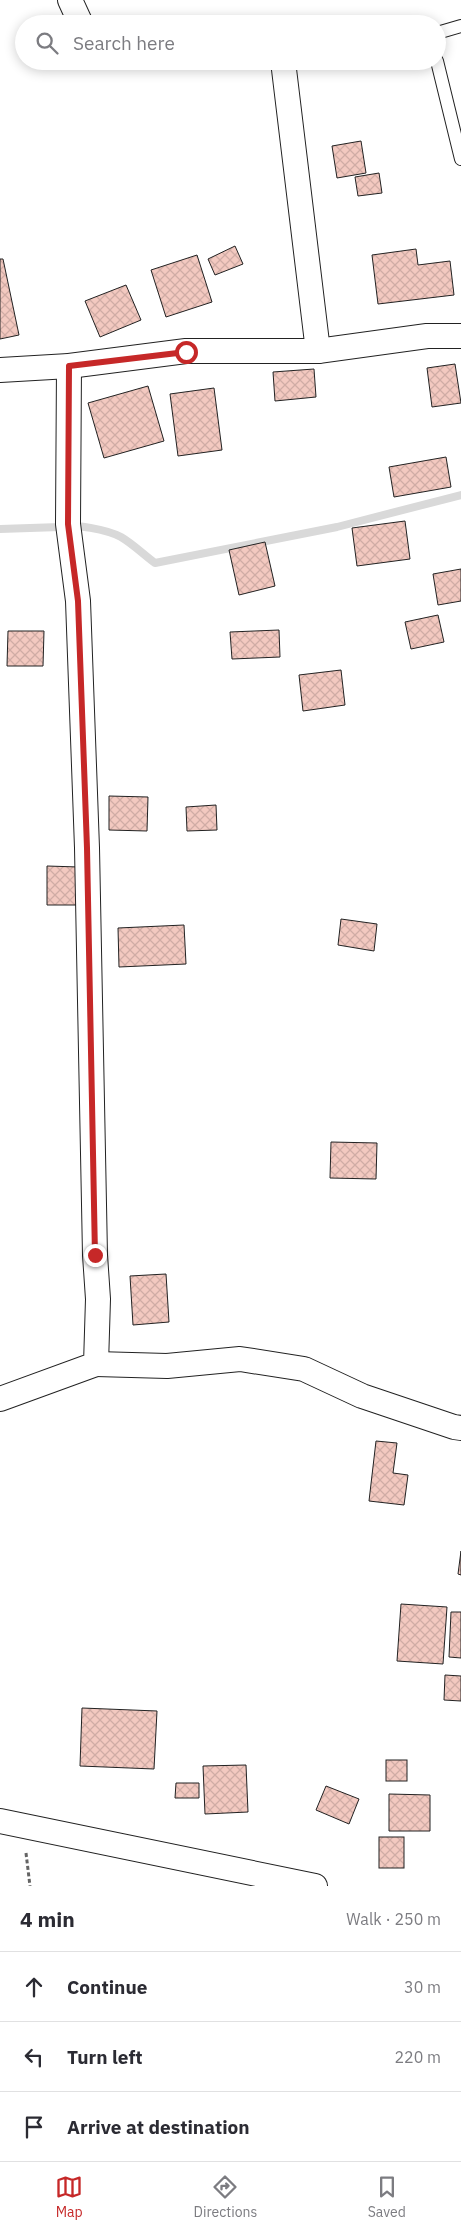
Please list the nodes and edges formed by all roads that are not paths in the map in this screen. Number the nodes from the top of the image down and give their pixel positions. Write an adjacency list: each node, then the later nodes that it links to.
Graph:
1 (70, 0): 2 (street)
2 (76, 15)
3 (461, 26): 4 (lane)
4 (446, 30)
5 (284, 70): 9 (street)
6 (439, 70): 7 (lane)
7 (461, 160)
8 (461, 336): 9 (street)
9 (318, 351): 10 (street)
10 (69, 366): 11 (street); 12 (street)
11 (0, 370)
12 (96, 1364): 13 (street); 14 (street)
13 (0, 1399)
14 (461, 1428)
15 (9, 1823): 16 (street)
16 (315, 1886)

